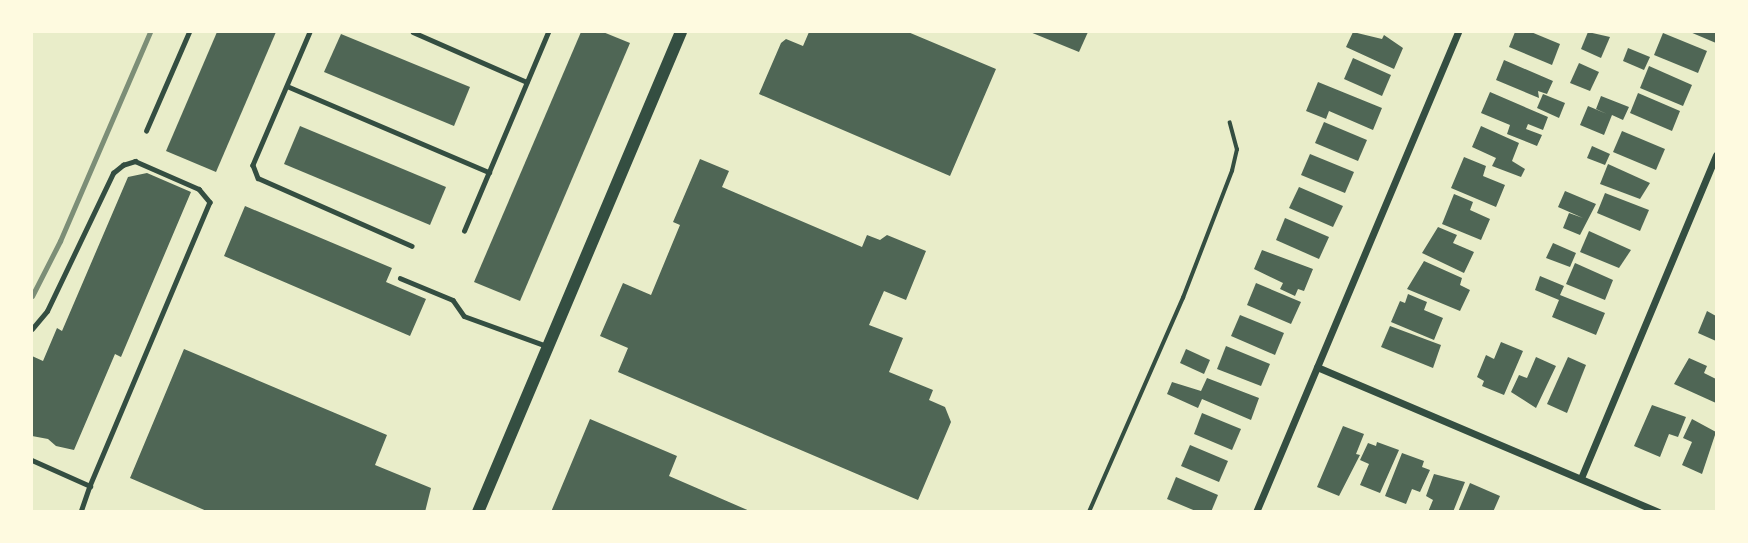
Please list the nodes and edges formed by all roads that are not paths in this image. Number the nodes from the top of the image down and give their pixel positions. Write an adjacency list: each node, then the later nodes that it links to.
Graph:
1 (189, 32): 9 (lane)
2 (310, 32): 8 (lane)
3 (413, 32): 7 (lane)
4 (548, 32): 7 (lane)
5 (681, 32): 16 (street)
6 (1457, 32): 17 (street)
7 (527, 82): 11 (lane)
8 (287, 86): 11 (lane); 13 (lane)
9 (146, 131)
10 (1717, 155): 19 (street)
11 (489, 172): 12 (lane)
12 (464, 231)
13 (412, 246)
14 (400, 278): 16 (lane)
15 (32, 329): 20 (lane)
16 (548, 346): 22 (street)
17 (1317, 367): 19 (street); 23 (street)
18 (32, 460): 20 (lane)
19 (1581, 478): 24 (street)
20 (90, 486): 21 (lane)
21 (81, 512)
22 (478, 512)
23 (1256, 512)
24 (1659, 512)

